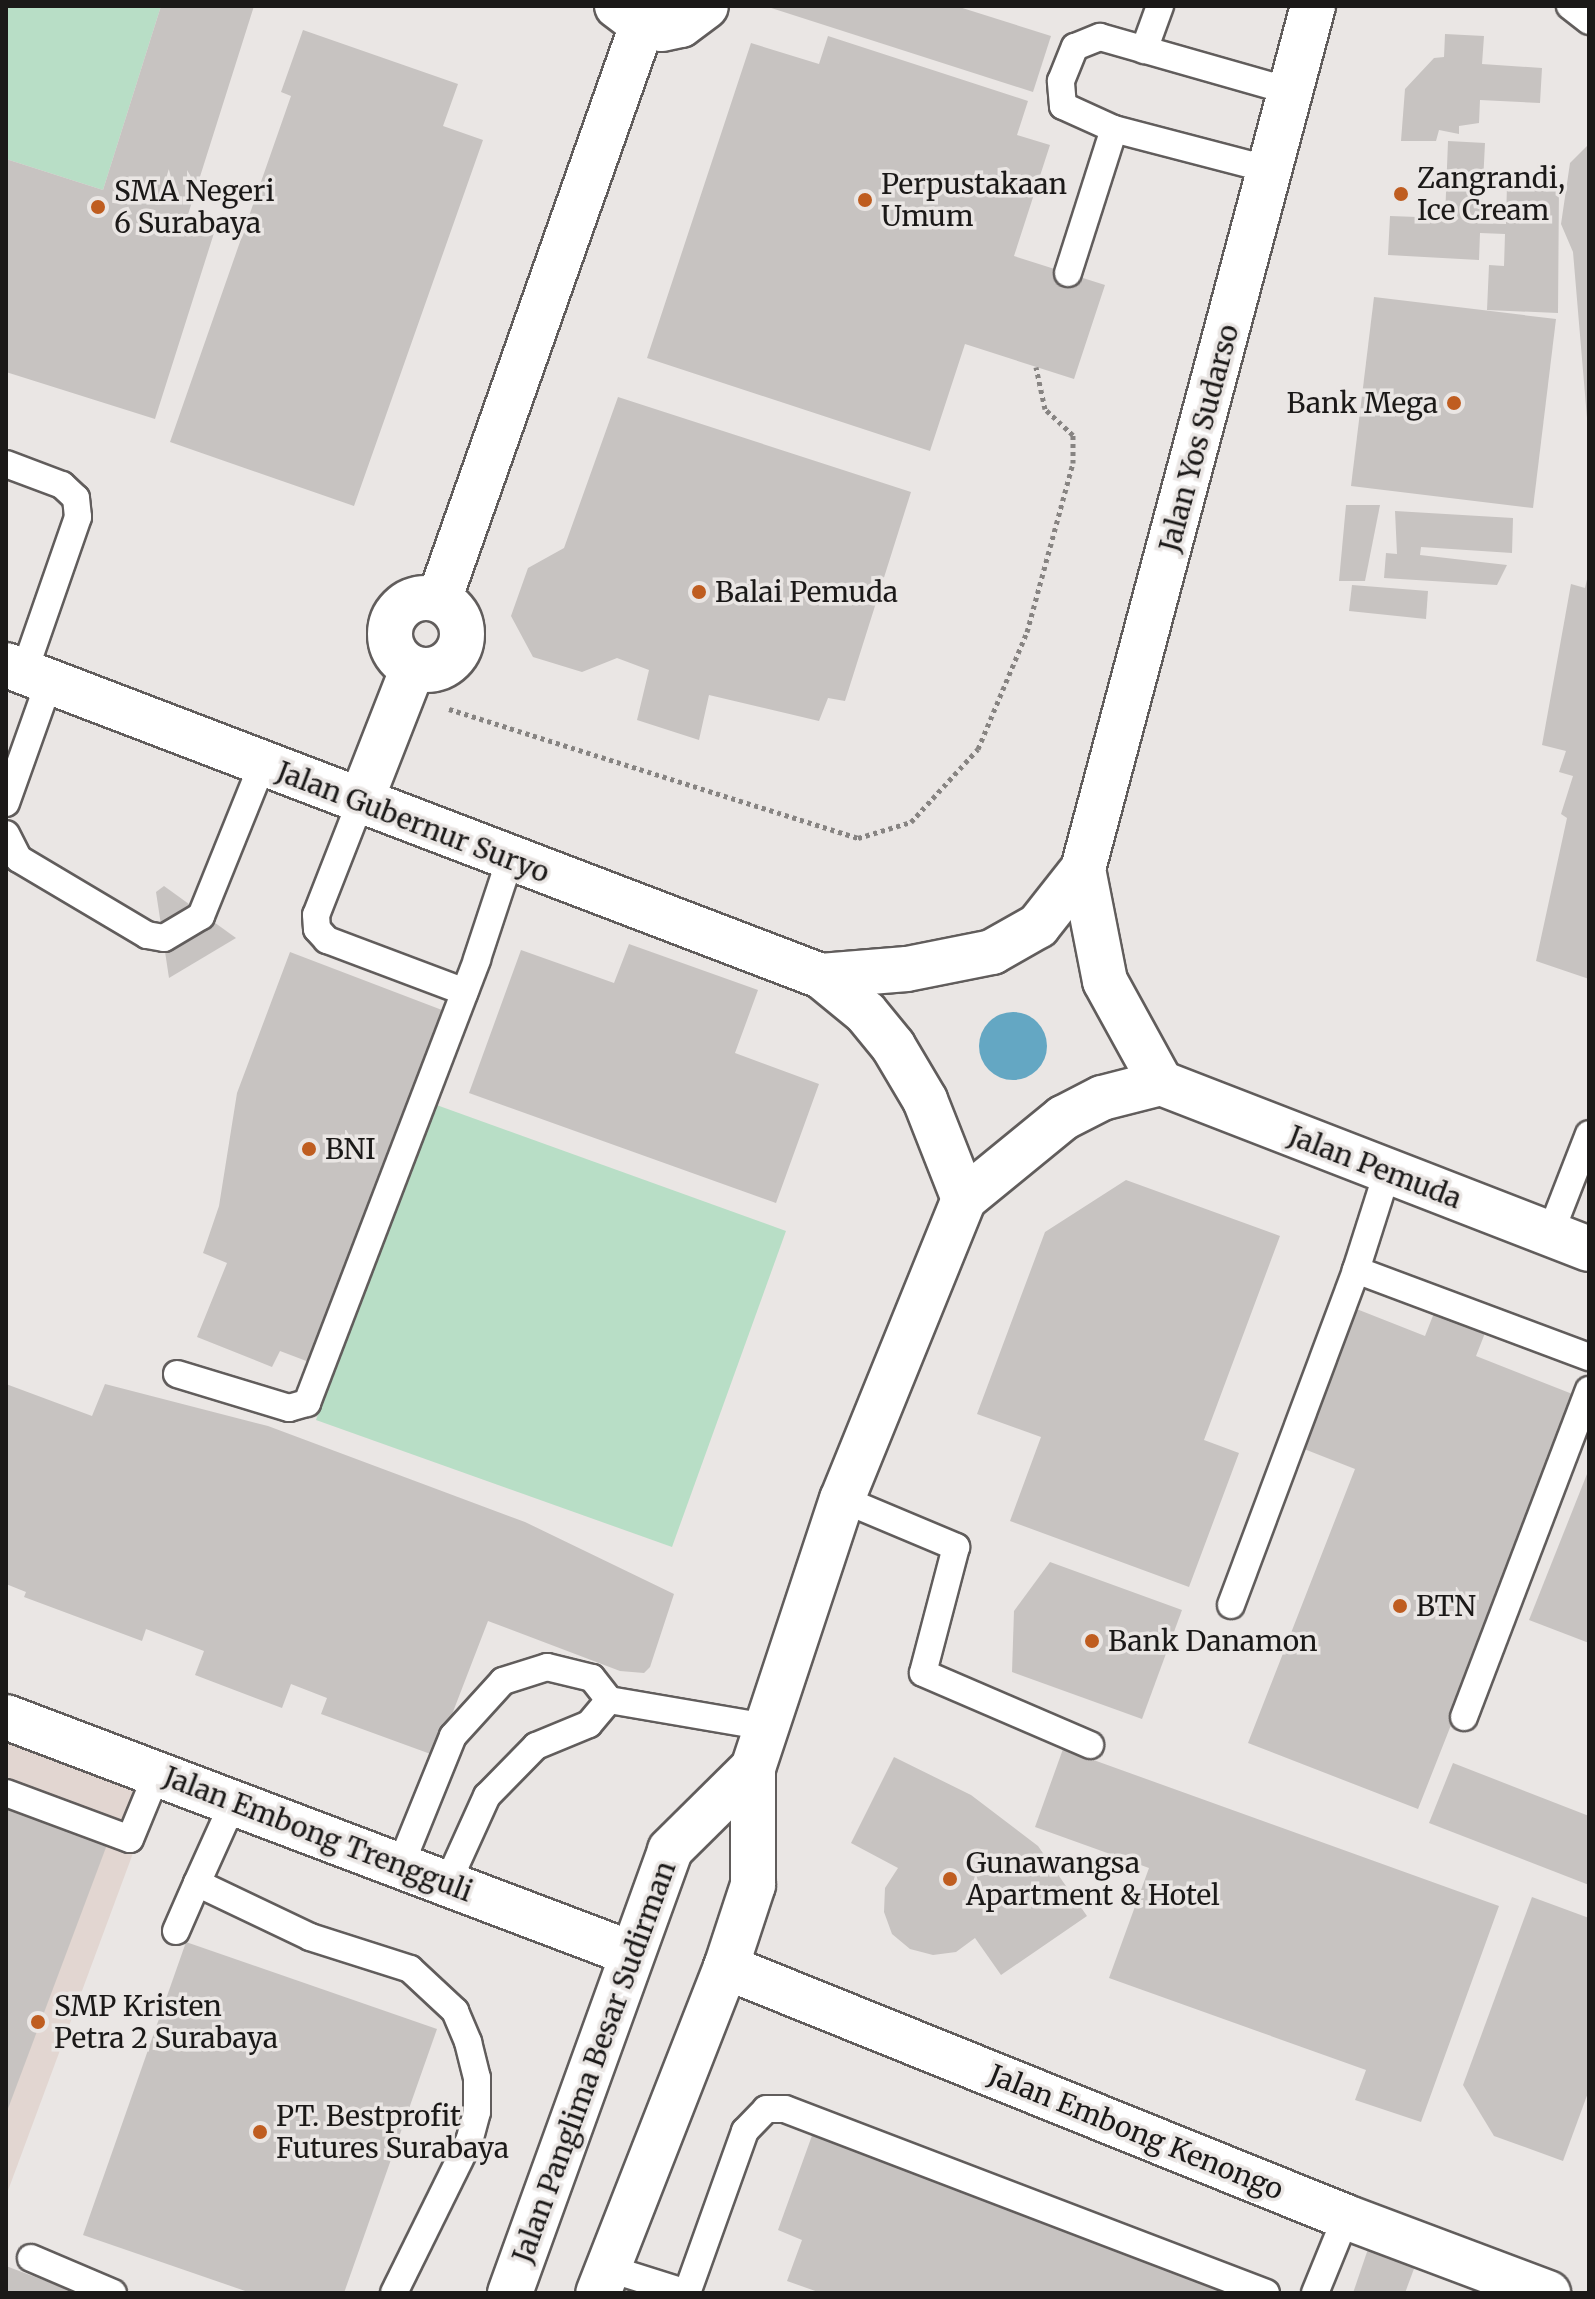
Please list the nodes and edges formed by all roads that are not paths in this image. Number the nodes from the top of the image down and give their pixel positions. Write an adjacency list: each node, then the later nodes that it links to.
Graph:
1 (706, 6): 5 (main road)
2 (1160, 6): 7 (lane)
3 (1313, 6): 8 (main road, Jalan Yos Sudarso)
4 (1570, 6): 6 (lane)
5 (630, 16): 16 (main road)
6 (1589, 21)
7 (1144, 50): 8 (lane); 9 (lane)
8 (1290, 91): 10 (main road, Jalan Yos Sudarso)
9 (1114, 129): 10 (lane); 11 (lane)
10 (1271, 170): 19 (main road, Jalan Yos Sudarso)
11 (1068, 273)
12 (6, 464): 13 (lane)
13 (26, 673): 14 (main road, Jalan Gubernur Suryo); 15 (lane)
14 (262, 765): 16 (main road, Jalan Gubernur Suryo); 17 (lane)
15 (6, 803)
16 (360, 803): 18 (main road, Jalan Gubernur Suryo); 21 (lane)
17 (6, 834)
18 (510, 859): 20 (main road, Jalan Gubernur Suryo); 21 (lane)
19 (1083, 869): 20 (main road, Jalan Gubernur Suryo); 22 (main road)
20 (821, 976): 25 (main road, Jalan Gubernur Suryo)
21 (465, 992): 29 (lane)
22 (1161, 1083): 24 (main road, Jalan Pemuda); 25 (main road)
23 (1589, 1134): 26 (lane)
24 (1387, 1173): 26 (main road, Jalan Pemuda); 27 (lane)
25 (964, 1199): 31 (main road, Jalan Panglima Besar Sudirman)
26 (1570, 1242)
27 (1356, 1270): 28 (lane); 32 (lane)
28 (1589, 1357)
29 (177, 1374)
30 (1589, 1390): 35 (lane)
31 (842, 1499): 36 (main road, Jalan Panglima Besar Sudirman); 37 (lane)
32 (1231, 1605)
33 (609, 1700): 36 (lane); 42 (lane); 44 (lane)
34 (6, 1717): 39 (main road, Jalan Embong Trengguli)
35 (1464, 1717)
36 (767, 1727): 38 (main road, Jalan Panglima Besar Sudirman)
37 (1090, 1745)
38 (753, 1768): 46 (main road, Jalan Panglima Besar Sudirman); 47 (main road, Jalan Panglima Besar Sudirman)
39 (158, 1771): 40 (lane); 41 (main road, Jalan Embong Trengguli)
40 (6, 1793)
41 (234, 1801): 42 (main road, Jalan Embong Trengguli); 43 (lane)
42 (401, 1864): 44 (main road, Jalan Embong Trengguli)
43 (197, 1883): 45 (lane); 52 (lane)
44 (447, 1884): 46 (main road, Jalan Embong Trengguli)
45 (176, 1931)
46 (630, 1953): 53 (main road, Jalan Panglima Besar Sudirman)
47 (726, 1967): 48 (main road, Jalan Embong Kenongo); 50 (main road, Jalan Panglima Besar Sudirman)
48 (1346, 2217): 56 (lane); 57 (main road, Jalan Embong Kenongo)
49 (31, 2258): 51 (lane)
50 (603, 2280): 54 (lane)
51 (113, 2293)
52 (394, 2293)
53 (510, 2293)
54 (687, 2293): 55 (lane)
55 (1266, 2293)
56 (1315, 2293)
57 (1548, 2293)

